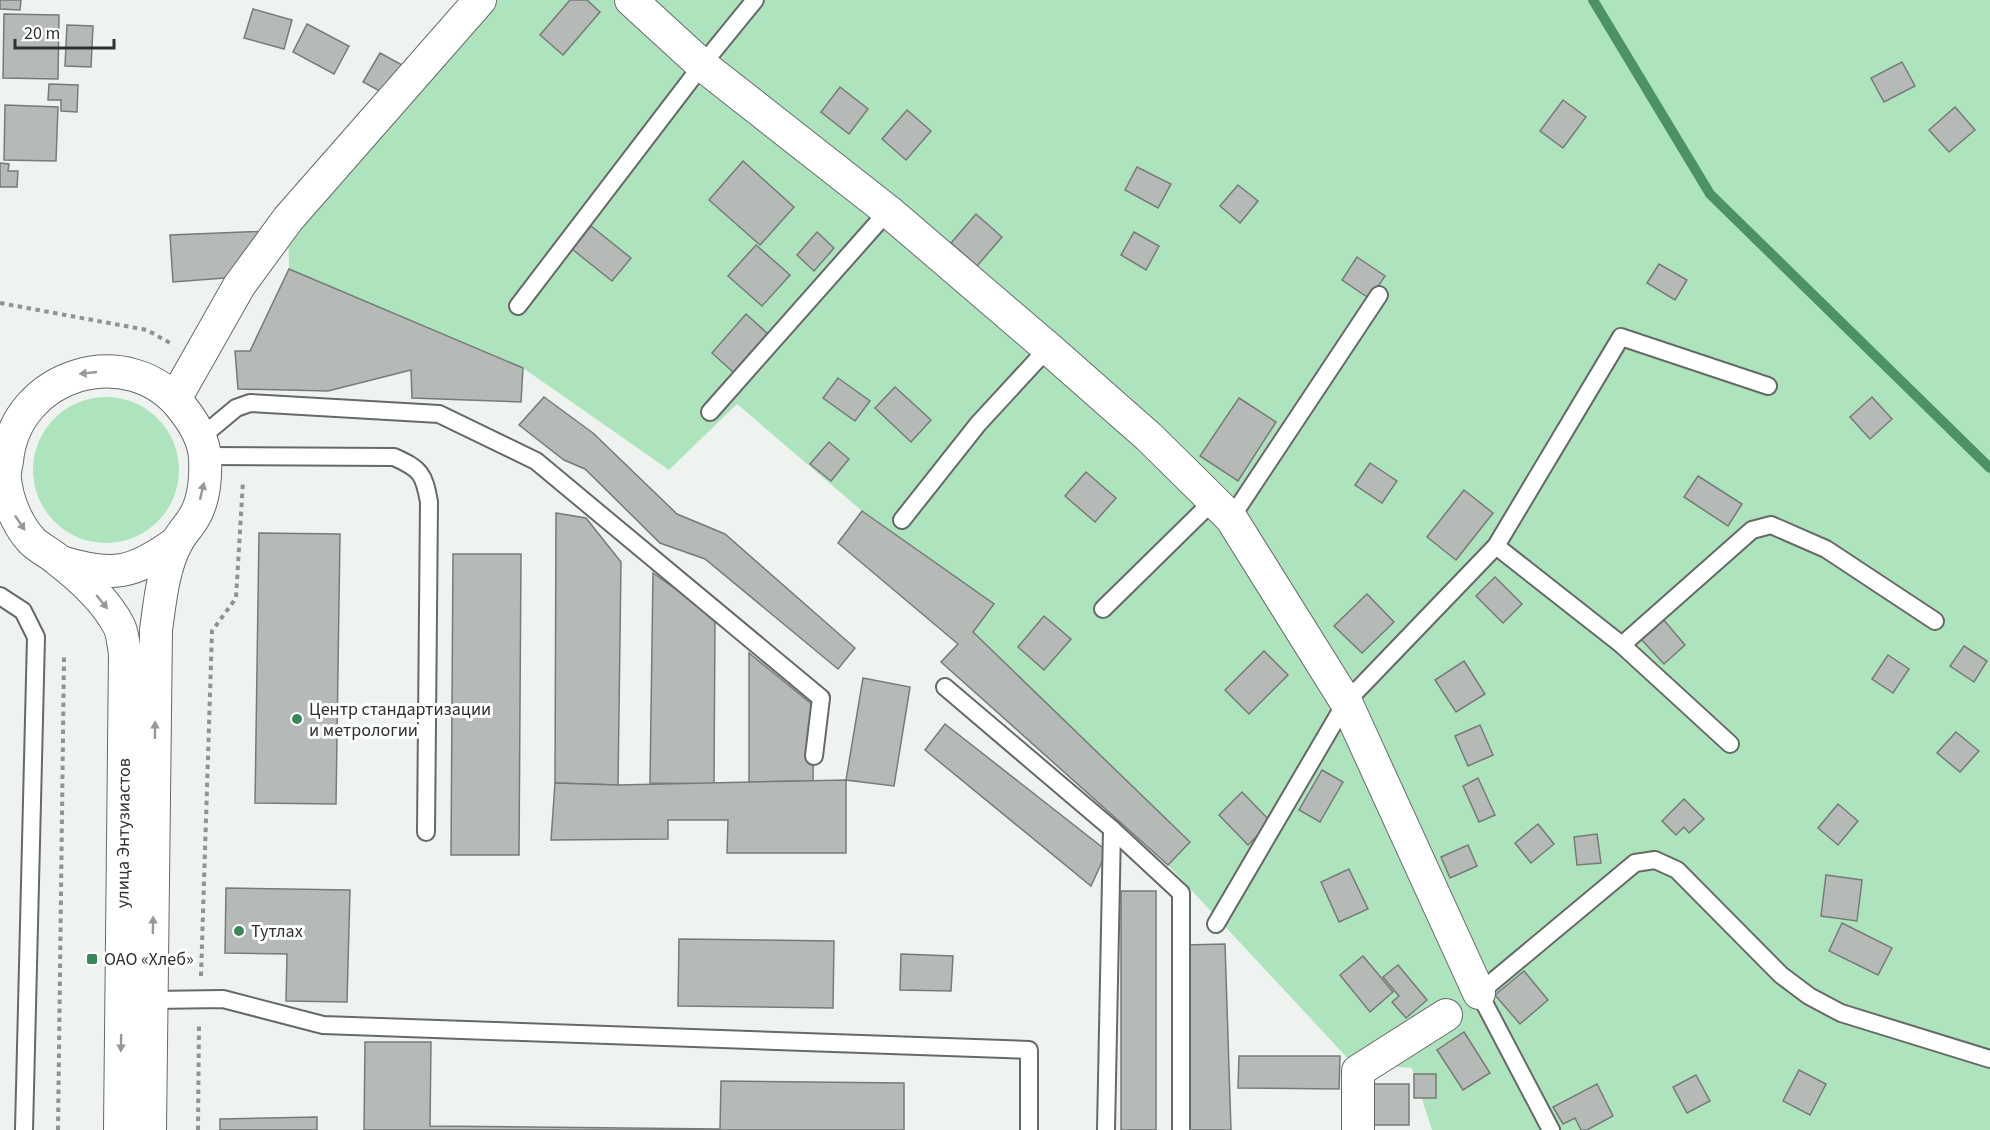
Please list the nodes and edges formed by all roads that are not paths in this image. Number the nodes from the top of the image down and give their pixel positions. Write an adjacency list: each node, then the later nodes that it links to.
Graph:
1 (480, 0): 10 (street)
2 (631, 0): 4 (street)
3 (755, 0): 4 (lane)
4 (702, 65): 5 (street); 7 (lane)
5 (888, 211): 8 (street); 11 (lane)
6 (1379, 295): 13 (lane)
7 (518, 306)
8 (1048, 348): 13 (street); 14 (lane)
9 (1768, 386): 16 (lane)
10 (175, 399): 12 (street, улица Энтузиастов); 17 (street, улица Энтузиастов, one-way to 17)
11 (710, 412)
12 (203, 447): 15 (street, улица Энтузиастов, one-way to 12); 25 (lane); 27 (lane)
13 (1223, 509): 19 (lane); 23 (street)
14 (902, 520)
15 (177, 542): 17 (street, улица Энтузиастов); 30 (street, улица Энтузиастов, one-way to 15)
16 (1496, 546): 21 (lane); 23 (lane)
17 (60, 561): 30 (street, улица Энтузиастов, one-way to 30)
18 (0, 596): 33 (lane)
19 (1103, 609)
20 (1935, 621): 21 (lane)
21 (1622, 645): 24 (lane)
22 (945, 687): 26 (lane)
23 (1346, 702): 28 (lane); 29 (street)
24 (1730, 744)
25 (814, 756)
26 (1112, 829): 37 (lane); 38 (lane)
27 (426, 832)
28 (1216, 924)
29 (1479, 993): 32 (lane); 40 (lane)
30 (137, 1000): 34 (street, улица Энтузиастов, one-way to 34); 35 (street, улица Энтузиастов); 36 (lane)
31 (1446, 1015): 39 (street)
32 (1990, 1059)
33 (24, 1130)
34 (120, 1130)
35 (150, 1130)
36 (1029, 1130)
37 (1106, 1130)
38 (1181, 1130)
39 (1358, 1130)
40 (1551, 1130)

